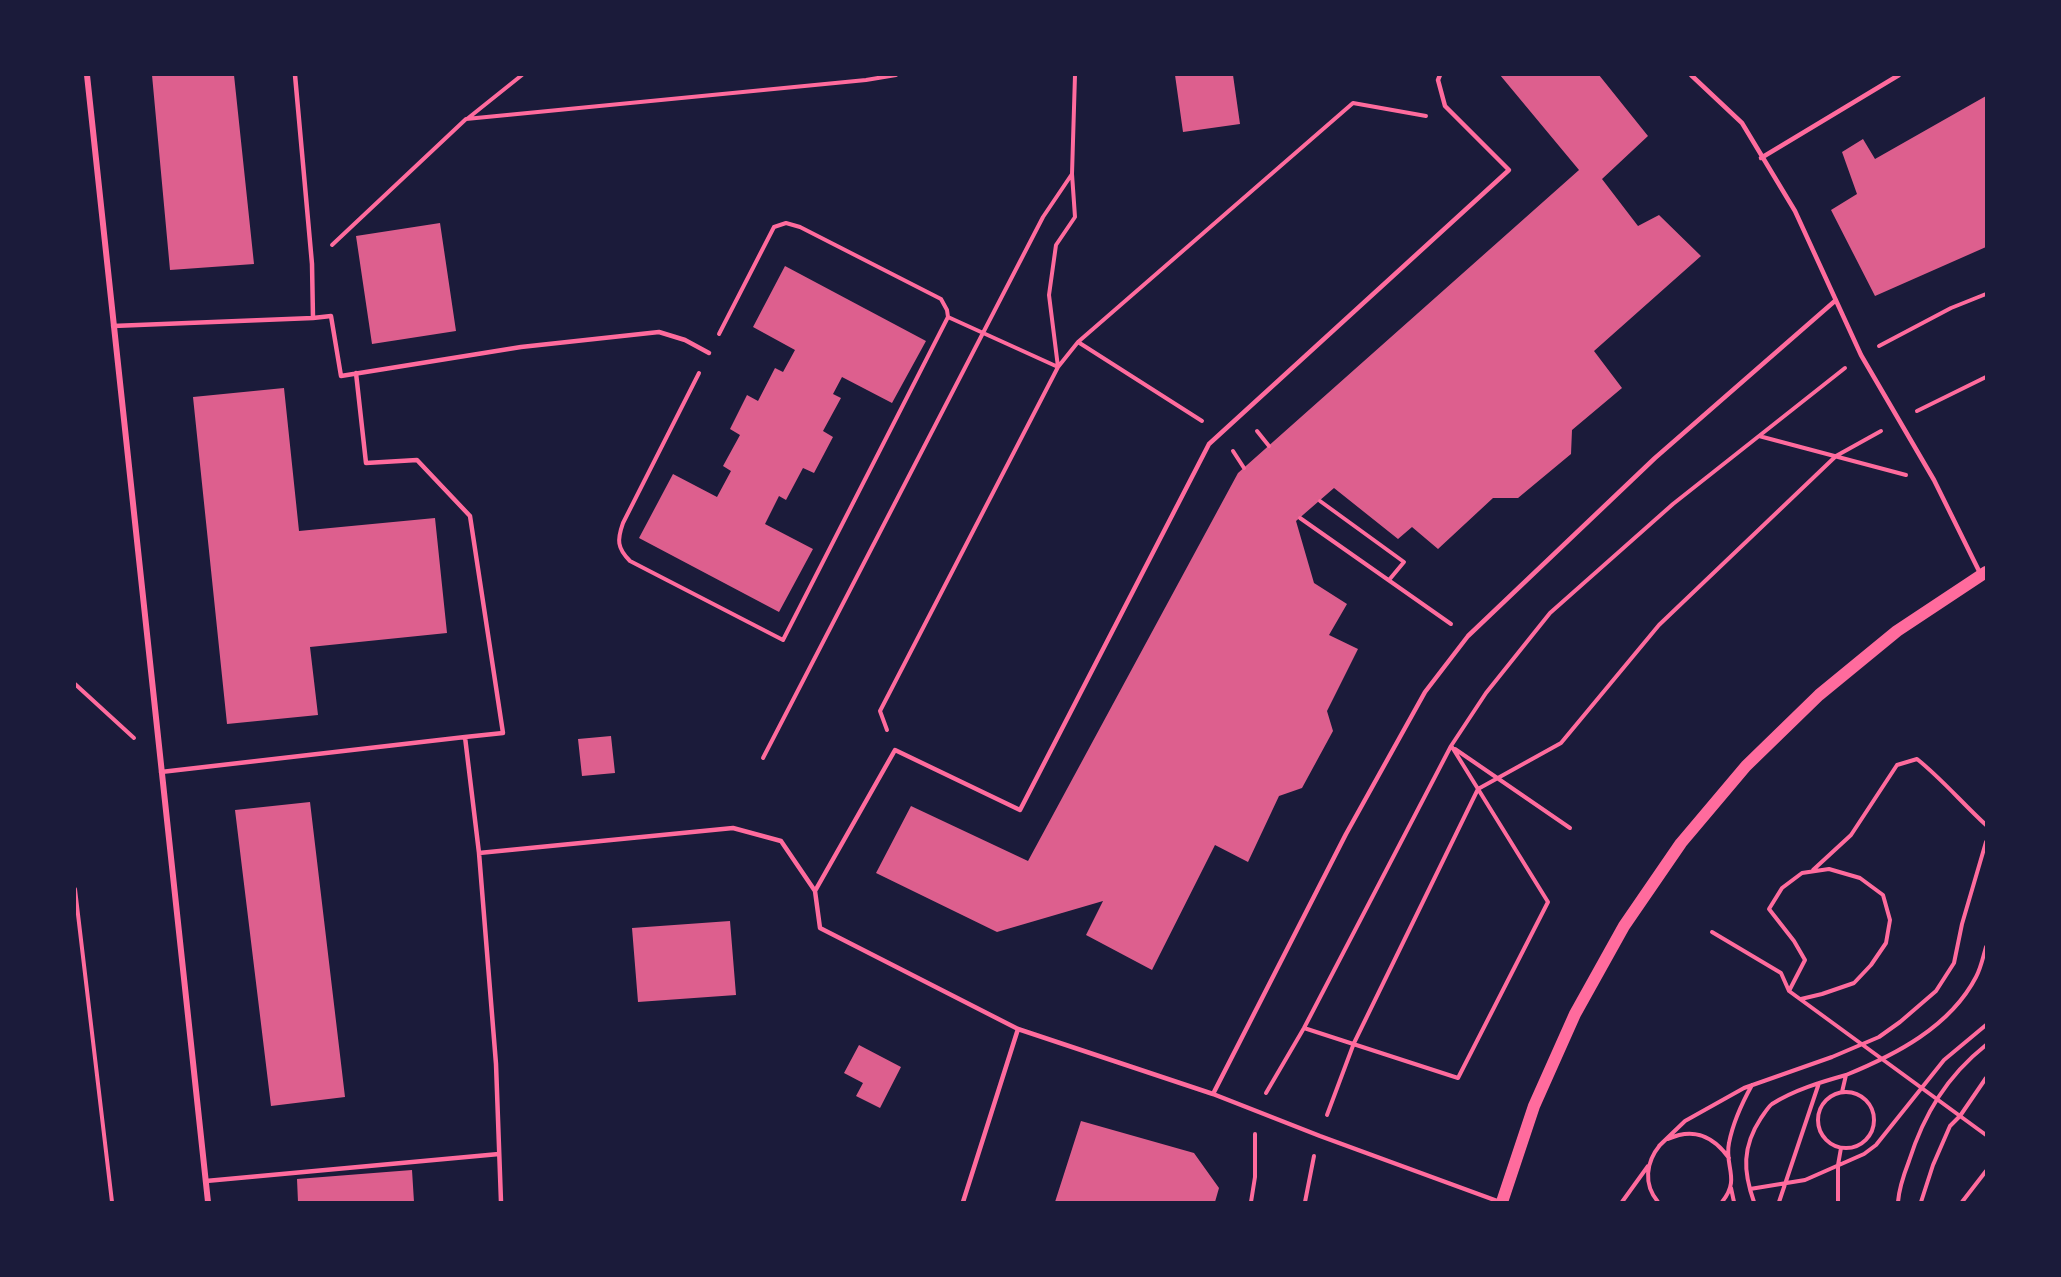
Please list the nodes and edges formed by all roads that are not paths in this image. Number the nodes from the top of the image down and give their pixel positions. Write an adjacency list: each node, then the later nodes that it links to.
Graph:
1 (87, 75): 9 (street)
2 (295, 75): 8 (lane)
3 (1440, 75): 16 (lane)
4 (1691, 75): 6 (lane)
5 (1899, 75): 6 (lane)
6 (1761, 158): 7 (lane)
7 (1836, 300): 12 (lane); 18 (lane)
8 (313, 318): 9 (lane); 11 (lane)
9 (113, 326): 14 (street)
10 (709, 353): 11 (lane)
11 (356, 374): 13 (lane)
12 (1983, 574): 24 (main road)
13 (465, 737): 14 (lane); 15 (lane)
14 (161, 772): 20 (street)
15 (479, 853): 16 (lane); 19 (lane)
16 (815, 891): 17 (lane)
17 (1018, 1029): 18 (lane); 23 (lane)
18 (1213, 1094): 24 (lane)
19 (499, 1154): 20 (lane); 22 (lane)
20 (206, 1181): 21 (street)
21 (208, 1202)
22 (501, 1202)
23 (963, 1202)
24 (1502, 1202)

